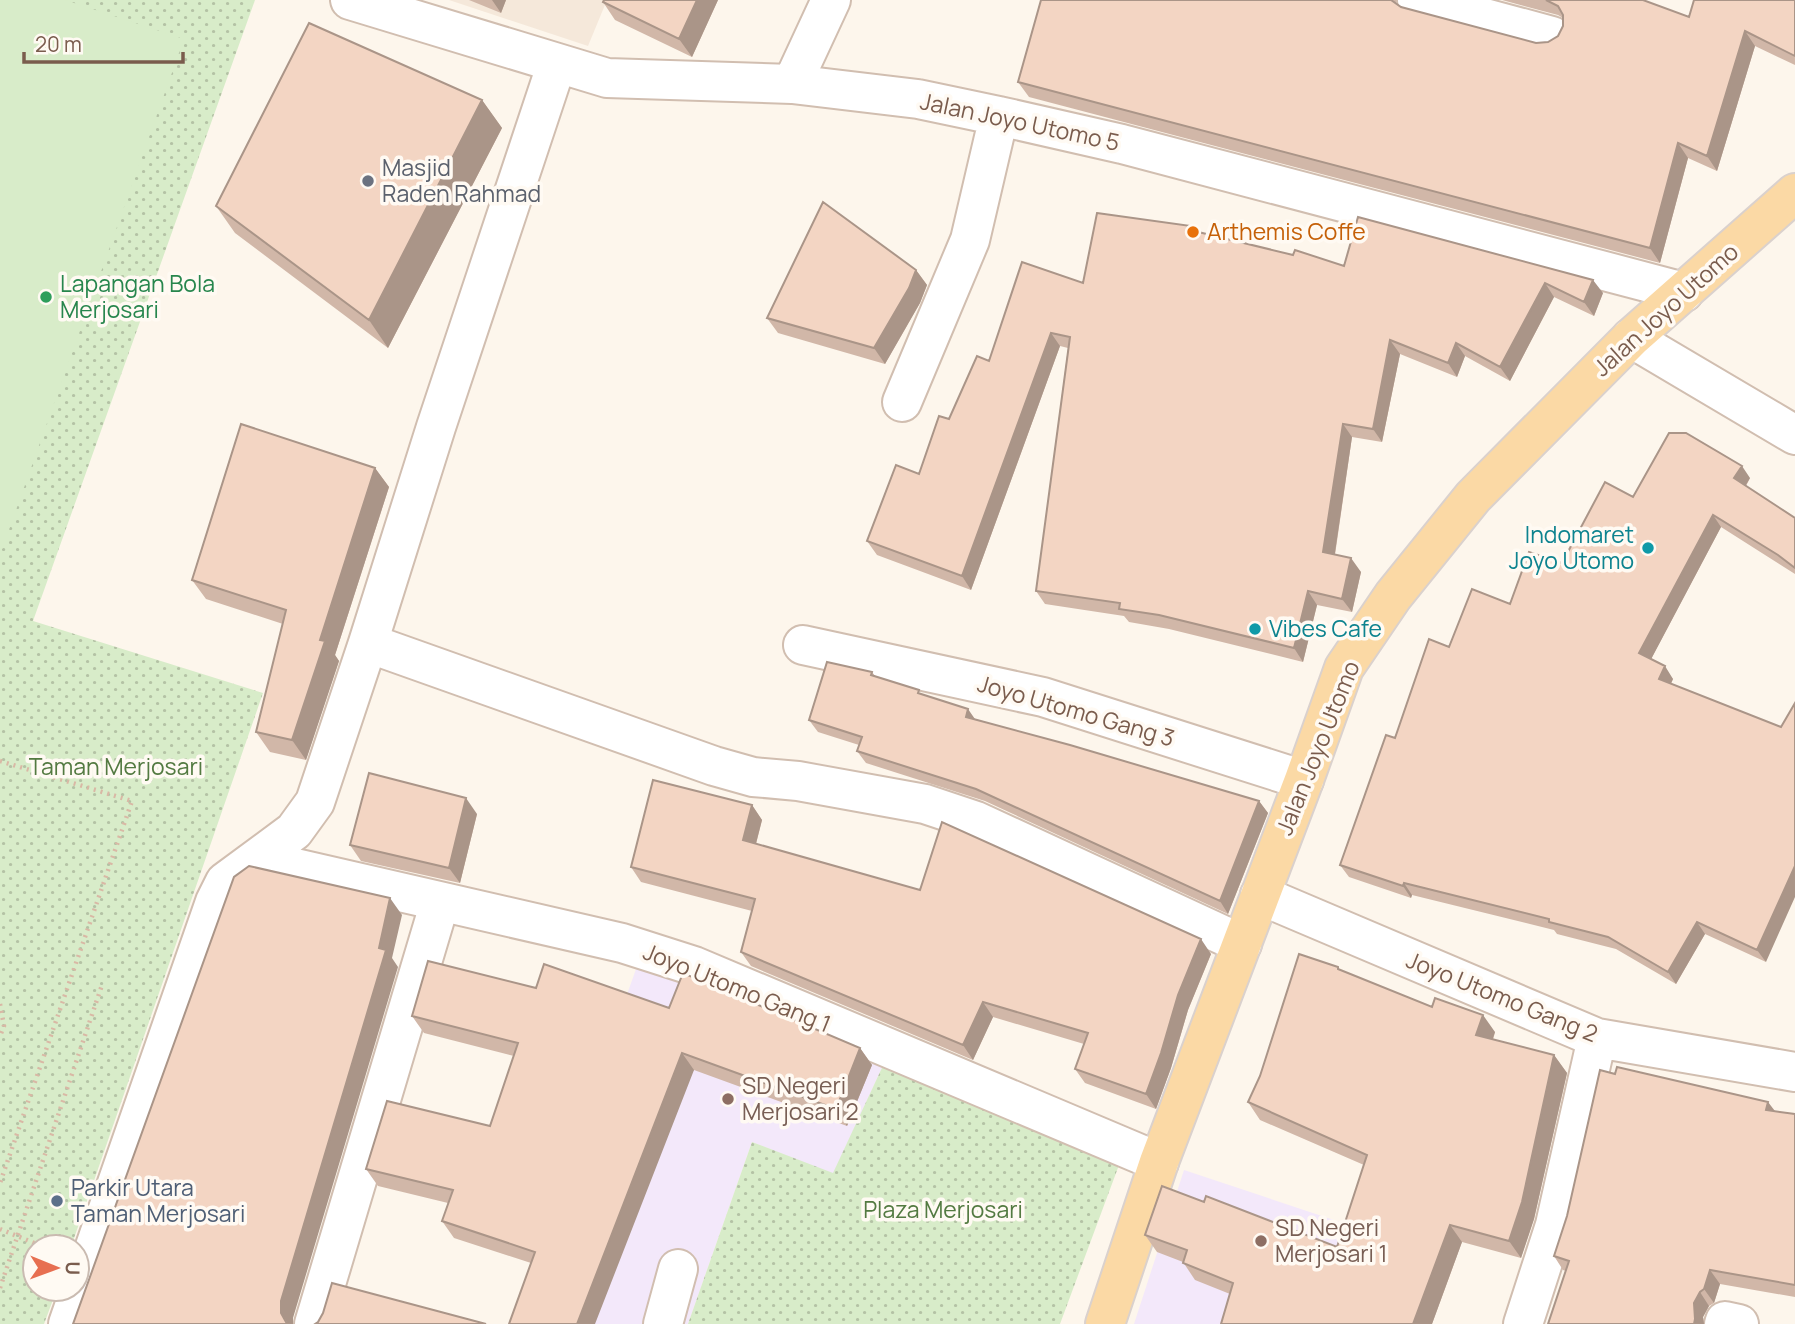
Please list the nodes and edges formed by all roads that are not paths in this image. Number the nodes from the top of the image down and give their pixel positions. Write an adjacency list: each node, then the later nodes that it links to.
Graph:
1 (350, 0): 5 (street, Jalan Joyo Utomo 5)
2 (831, 0): 6 (street)
3 (1417, 0): 4 (street)
4 (1552, 36)
5 (557, 63): 6 (street, Jalan Joyo Utomo 5); 13 (street)
6 (792, 84): 7 (street, Jalan Joyo Utomo 5)
7 (999, 116): 9 (street, Jalan Joyo Utomo 5); 11 (street)
8 (1795, 193): 9 (main road, Jalan Joyo Utomo)
9 (1684, 292): 10 (main road, Jalan Joyo Utomo)
10 (1631, 338): 12 (street); 15 (main road, Jalan Joyo Utomo)
11 (902, 402)
12 (1795, 435)
13 (368, 643): 16 (street); 19 (street)
14 (803, 645): 15 (street, Joyo Utomo Gang 3)
15 (1304, 780): 17 (main road, Jalan Joyo Utomo)
16 (256, 859): 18 (street, Joyo Utomo Gang 1); 24 (street)
17 (1260, 895): 19 (main road, Jalan Joyo Utomo); 20 (street, Joyo Utomo Gang 2)
18 (440, 902): 22 (street, Joyo Utomo Gang 1); 25 (street)
19 (1242, 943): 22 (main road, Jalan Joyo Utomo)
20 (1597, 1038): 21 (street, Joyo Utomo Gang 2); 28 (street)
21 (1795, 1072)
22 (1159, 1162): 27 (main road, Jalan Joyo Utomo)
23 (678, 1269): 26 (street)
24 (68, 1324)
25 (314, 1324)
26 (663, 1324)
27 (1105, 1324)
28 (1523, 1324)

